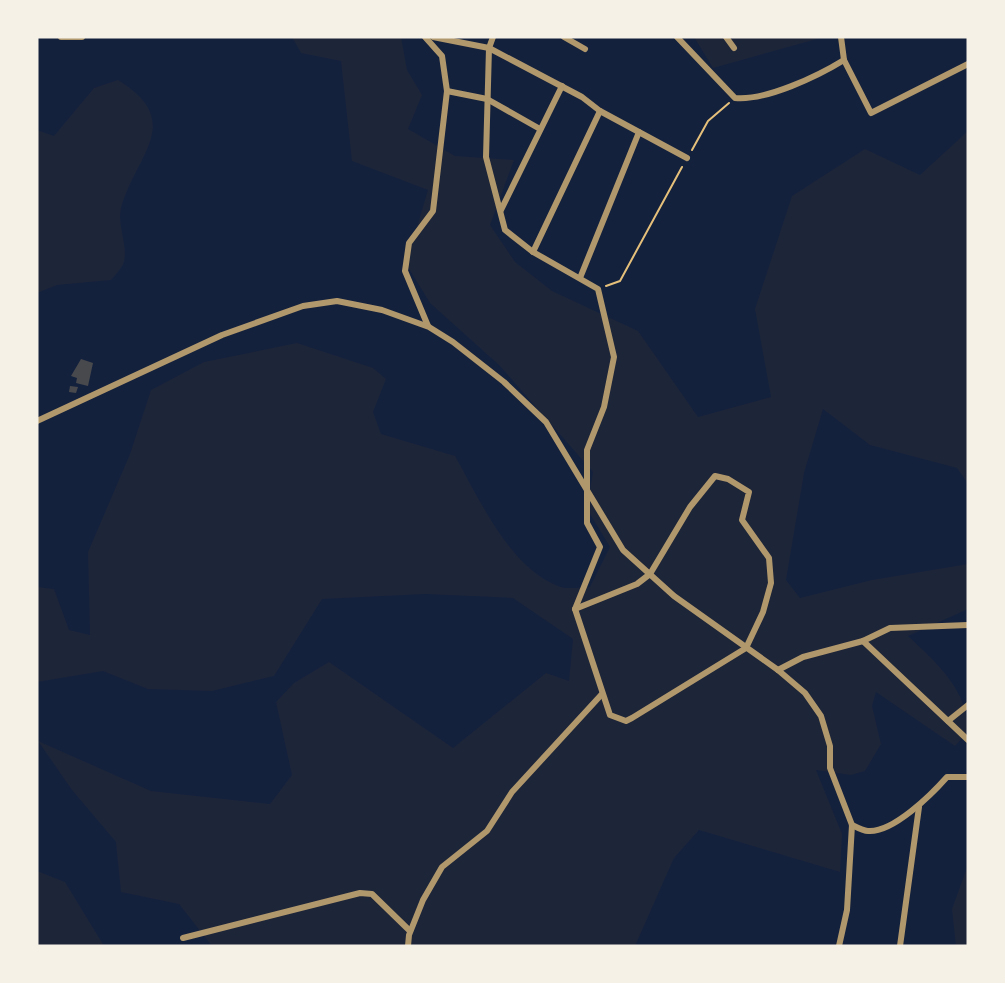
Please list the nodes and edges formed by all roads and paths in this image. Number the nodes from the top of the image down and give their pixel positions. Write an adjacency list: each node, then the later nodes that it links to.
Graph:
1 (61, 37): 2 (street)
2 (82, 37)
3 (425, 37): 16 (street)
4 (433, 37): 10 (street)
5 (494, 37): 10 (street)
6 (564, 37): 12 (street)
7 (677, 37): 17 (street)
8 (726, 37): 11 (street)
9 (841, 37): 13 (street)
10 (489, 48): 15 (street); 18 (street)
11 (734, 48)
12 (585, 49)
13 (844, 60): 14 (street); 17 (street)
14 (968, 64)
15 (562, 86): 19 (street); 20 (street)
16 (447, 91): 18 (street); 27 (street)
17 (735, 98): 22 (path)
18 (487, 99): 20 (street); 23 (street)
19 (600, 111): 21 (street); 24 (street)
20 (540, 129): 23 (street)
21 (639, 132): 22 (street); 25 (street)
22 (687, 158): 26 (path)
23 (500, 211): 24 (street)
24 (533, 253): 25 (street)
25 (580, 278): 26 (street)
26 (598, 289): 29 (street)
27 (429, 327): 28 (street); 29 (street)
28 (37, 421)
29 (588, 489): 30 (street); 31 (street)
30 (650, 574): 31 (street); 34 (street); 34 (street)
31 (575, 609): 36 (street)
32 (968, 625): 33 (street)
33 (863, 641): 35 (street); 38 (street)
34 (746, 648): 35 (street); 36 (street)
35 (778, 670): 42 (street)
36 (602, 694): 43 (street)
37 (968, 705): 38 (street)
38 (948, 721): 39 (street)
39 (968, 740)
40 (968, 777): 41 (street)
41 (919, 807): 42 (street); 47 (street)
42 (852, 825): 46 (street)
43 (410, 931): 44 (street); 45 (street)
44 (183, 938)
45 (408, 946)
46 (839, 946)
47 (900, 946)

